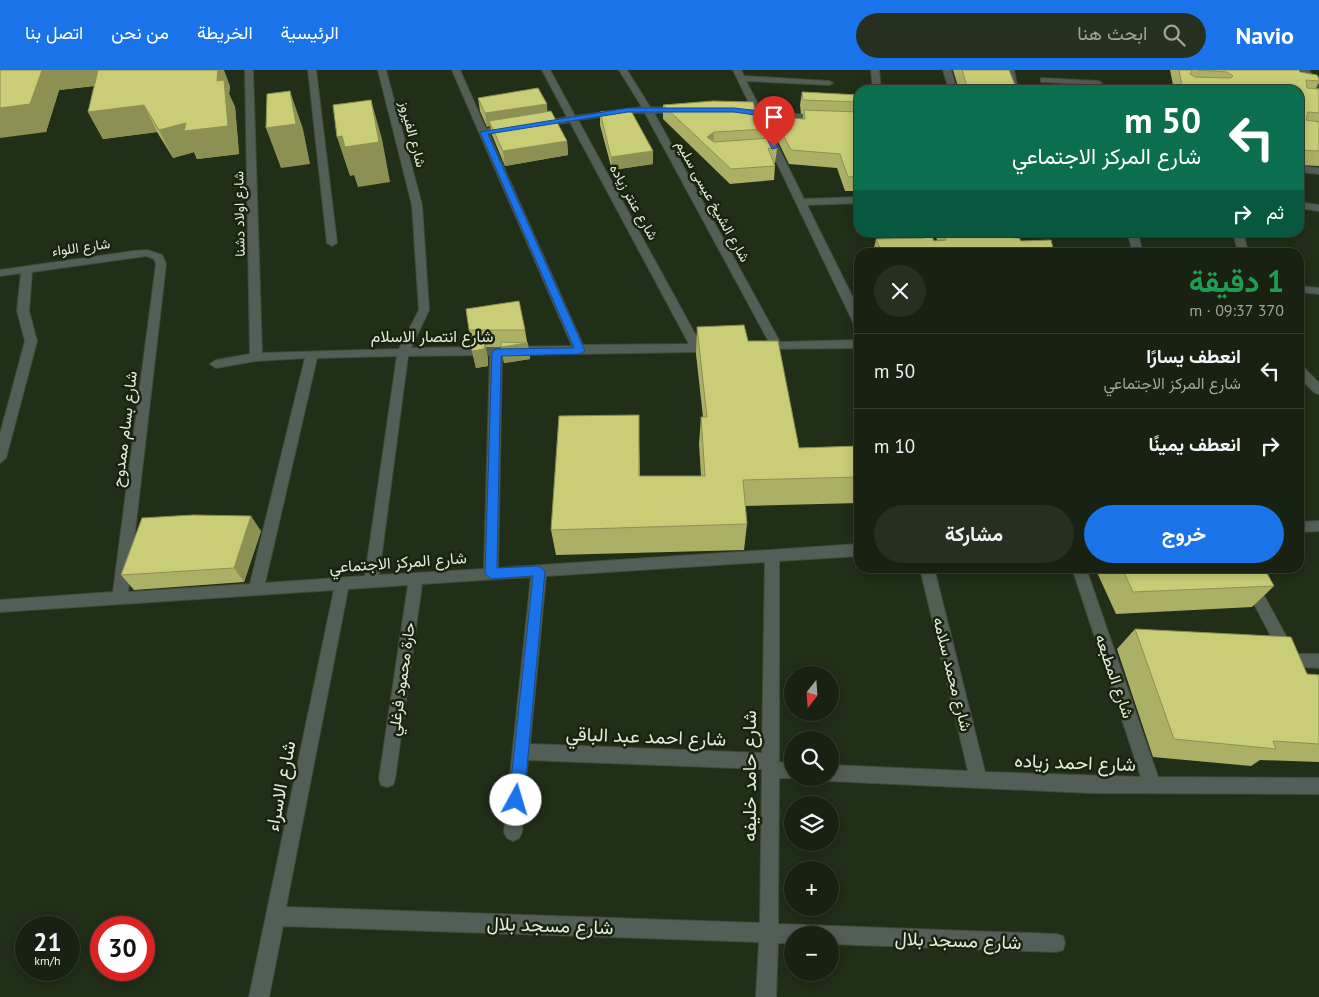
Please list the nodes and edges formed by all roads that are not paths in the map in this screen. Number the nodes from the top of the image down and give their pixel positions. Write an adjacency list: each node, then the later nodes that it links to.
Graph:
1 (249, 70): 52 (street, شارع اولاد دشنا)
2 (312, 70): 36 (street)
3 (382, 70): 50 (street, شارع الفيروز)
4 (456, 70): 29 (street)
5 (546, 70): 27 (street, شارع عنتر زياده)
6 (623, 70): 23 (street, شارع الشيخ عيسى سليم)
7 (875, 70): 16 (street)
8 (948, 70): 17 (street)
9 (1010, 70): 18 (street)
10 (1094, 70): 20 (street)
11 (1306, 72): 13 (street); 21 (street)
12 (739, 74): 15 (street); 26 (street)
13 (1319, 75)
14 (1044, 80): 19 (street)
15 (829, 83)
16 (876, 85)
17 (952, 85)
18 (1013, 85)
19 (1083, 85)
20 (1098, 85)
21 (1316, 88): 22 (street)
22 (1317, 99)
23 (648, 110): 24 (street); 27 (street); 44 (street, شارع الشيخ عيسى سليم)
24 (696, 110)
25 (724, 110): 26 (street)
26 (758, 113): 28 (street); 33 (street)
27 (572, 118): 29 (street); 47 (street, شارع عنتر زياده)
28 (821, 120)
29 (483, 132): 48 (street)
30 (1304, 170): 31 (street)
31 (1319, 171)
32 (854, 200): 33 (street)
33 (801, 202): 42 (street)
34 (1304, 206): 35 (street)
35 (1319, 208)
36 (332, 243)
37 (161, 264): 38 (street, شارع اللواء); 70 (street, شارع بسام ممدوح)
38 (27, 269): 39 (street, شارع اللواء); 56 (street)
39 (0, 273)
40 (1304, 290): 41 (street)
41 (1319, 291)
42 (854, 312)
43 (854, 344): 44 (street)
44 (777, 346): 46 (street)
45 (724, 347): 47 (street, شارع انتصار الاسلام)
46 (750, 347)
47 (697, 348): 48 (street, شارع انتصار الاسلام)
48 (580, 351): 49 (street, شارع انتصار الاسلام)
49 (496, 352): 50 (street, شارع انتصار الاسلام); 65 (street)
50 (403, 353): 51 (street, شارع انتصار الاسلام); 67 (street, شارع الفيروز)
51 (312, 354): 52 (street, شارع انتصار الاسلام); 69 (street)
52 (256, 357): 53 (street, شارع انتصار الاسلام)
53 (216, 364)
54 (1304, 375): 55 (street)
55 (1319, 390)
56 (0, 458)
57 (1304, 526): 58 (street)
58 (1319, 526)
59 (854, 550): 60 (street, شارع المركز الاجتماعي)
60 (772, 555): 61 (street, شارع المركز الاجتماعي); 76 (street, شارع حامد خليفه)
61 (539, 571): 65 (street, شارع المركز الاجتماعي); 75 (street)
62 (928, 573): 80 (street, شارع محمد سلامه)
63 (1081, 573): 81 (street, شارع المطبعه)
64 (1245, 573): 72 (street)
65 (491, 574): 66 (street, شارع المركز الاجتماعي)
66 (416, 579): 67 (street, شارع المركز الاجتماعي); 79 (street, حارة محمود فرغلي)
67 (371, 582): 68 (street, شارع المركز الاجتماعي)
68 (342, 584): 69 (street, شارع المركز الاجتماعي); 84 (street, شارع الاسراء)
69 (256, 590): 70 (street, شارع المركز الاجتماعي)
70 (120, 598): 71 (street, شارع المركز الاجتماعي)
71 (0, 606)
72 (1292, 661): 73 (street); 74 (street)
73 (1319, 661)
74 (1301, 678)
75 (521, 752): 76 (street, شارع احمد عبد الباقي); 83 (street)
76 (771, 766): 77 (street); 85 (street, شارع حامد خليفه)
77 (784, 769)
78 (839, 773): 80 (street, شارع احمد زياده)
79 (387, 779)
80 (979, 780): 81 (street, شارع احمد زياده)
81 (1152, 785): 82 (street, شارع احمد زياده)
82 (1319, 786)
83 (514, 832)
84 (275, 916): 85 (street, شارع مسجد بلال); 89 (street, شارع الاسراء)
85 (770, 933): 86 (street, شارع مسجد بلال); 90 (street, شارع حامد خليفه)
86 (784, 934)
87 (839, 935): 88 (street, شارع مسجد بلال)
88 (1056, 943)
89 (259, 997)
90 (766, 997)

